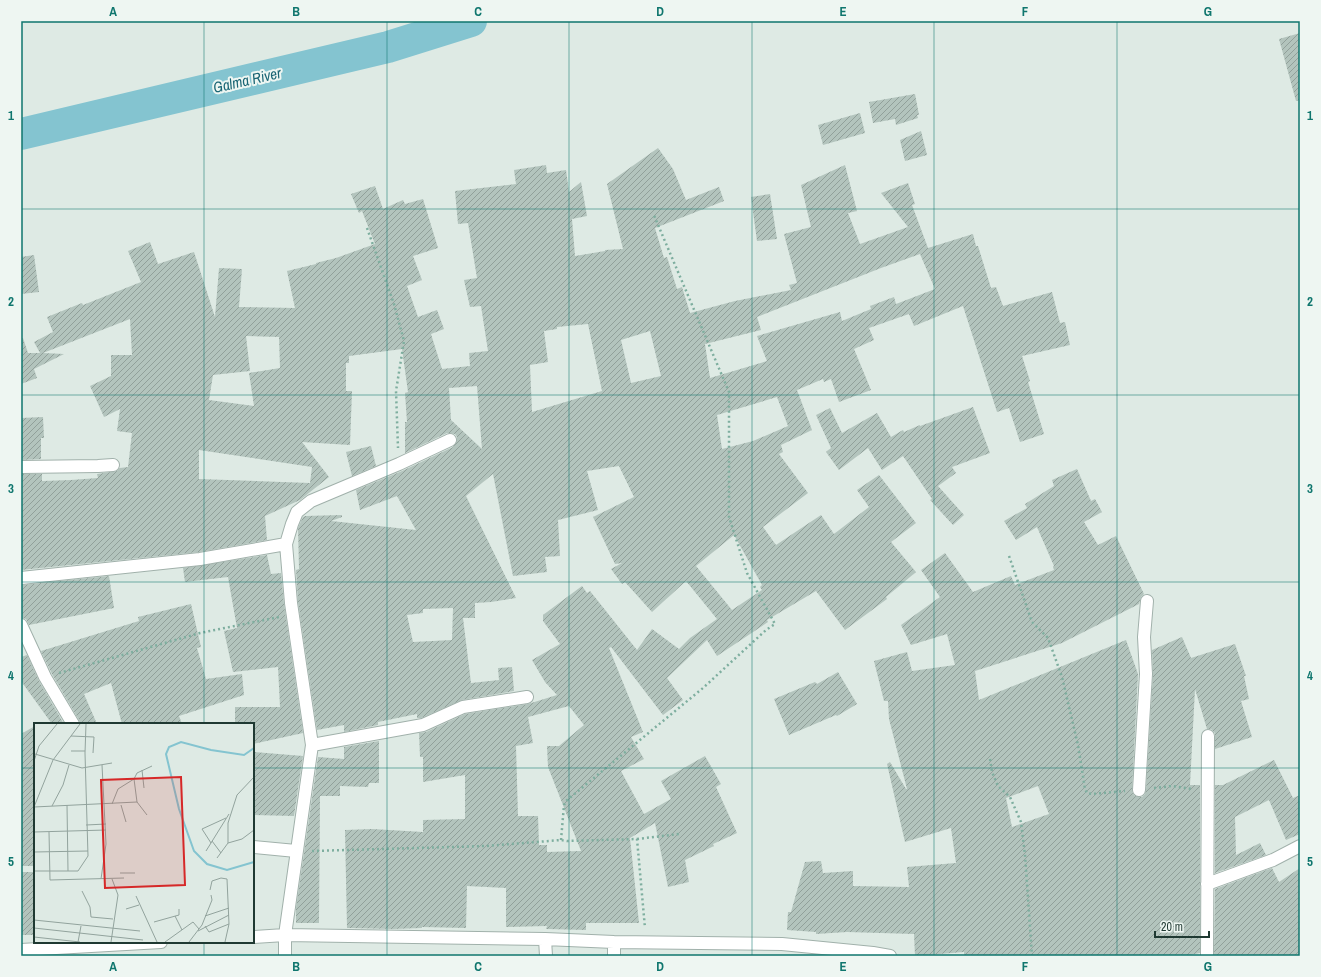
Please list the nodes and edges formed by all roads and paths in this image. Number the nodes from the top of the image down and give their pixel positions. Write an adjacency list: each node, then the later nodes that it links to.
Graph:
1 (653, 213): 23 (path)
2 (367, 228): 4 (path)
3 (450, 440): 4 (street)
4 (399, 464): 7 (street)
5 (113, 465): 6 (street)
6 (21, 467)
7 (286, 544): 9 (street); 11 (street)
8 (1009, 556): 19 (path)
9 (21, 578)
10 (1147, 601): 19 (street)
11 (292, 615): 13 (path); 17 (street)
12 (21, 625): 13 (street)
13 (45, 677): 15 (street)
14 (527, 697): 17 (street)
15 (72, 723)
16 (1208, 736): 20 (street)
17 (312, 745): 26 (street)
18 (990, 759): 39 (path)
19 (1139, 790): 20 (path)
20 (1207, 791): 27 (street)
21 (679, 834): 22 (path)
22 (636, 839): 23 (path); 32 (path)
23 (561, 840): 26 (path)
24 (1300, 846): 27 (street)
25 (254, 847): 26 (street)
26 (296, 851): 28 (street)
27 (1207, 884): 40 (street)
28 (285, 935): 29 (street); 30 (street); 35 (street)
29 (254, 937)
30 (545, 939): 31 (street); 36 (street)
31 (614, 942): 32 (street); 37 (street)
32 (646, 942): 38 (street)
33 (144, 943): 34 (street)
34 (21, 950)
35 (285, 956)
36 (546, 956)
37 (614, 956)
38 (890, 956)
39 (1032, 956)
40 (1207, 956)

